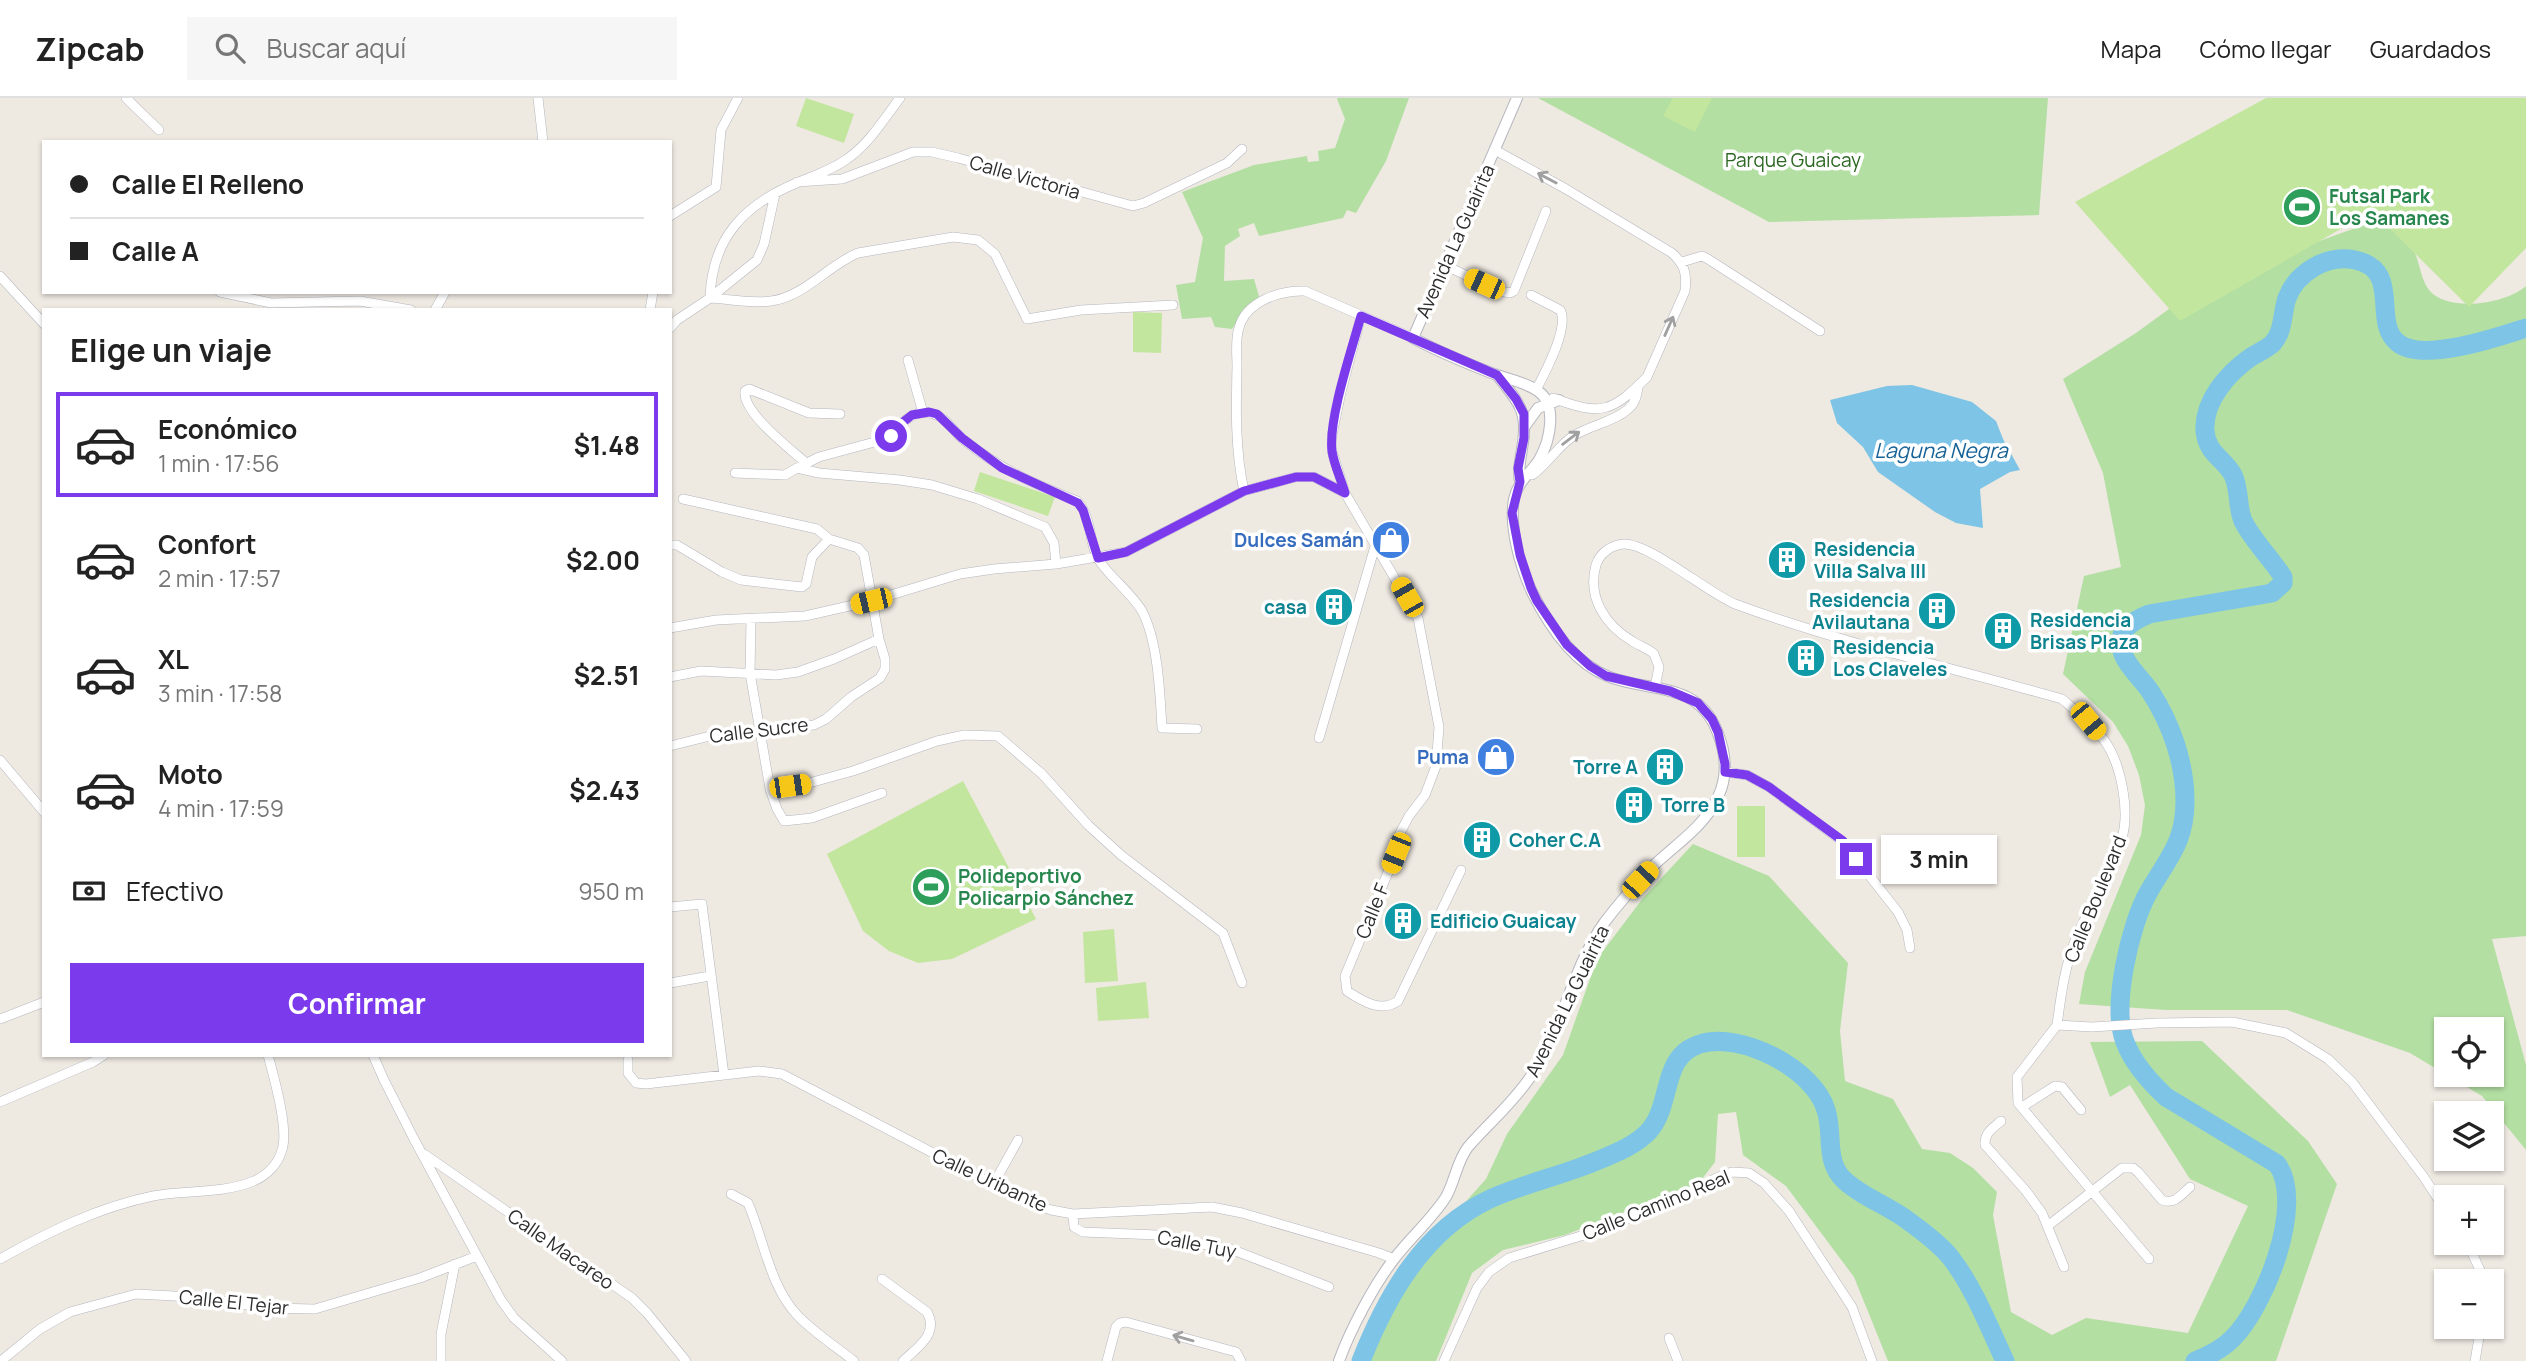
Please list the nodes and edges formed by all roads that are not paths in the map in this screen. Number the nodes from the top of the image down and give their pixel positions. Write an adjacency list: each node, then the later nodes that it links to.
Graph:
1 (126, 98): 6 (street)
2 (538, 98): 7 (street)
3 (738, 98): 13 (street)
4 (900, 98): 10 (street)
5 (1517, 98): 9 (street, Avenida La Guairita)
6 (159, 130)
7 (543, 140)
8 (1242, 149): 10 (street, Calle Victoria)
9 (1495, 150): 14 (street, one-way to 9); 15 (street, Avenida La Guairita)
10 (797, 183): 11 (street)
11 (775, 194): 19 (street); 19 (street)
12 (1546, 211): 15 (street)
13 (672, 215)
14 (1682, 262): 25 (street); 29 (street, one-way to 14)
15 (1444, 265): 26 (street, Avenida La Guairita)
16 (0, 276): 23 (street)
17 (229, 294): 21 (street)
18 (1531, 295): 30 (street)
19 (709, 298): 20 (street); 24 (street)
20 (1172, 305)
21 (400, 308)
22 (1361, 316): 26 (street); 38 (street); 39 (street, Calle F)
23 (42, 322)
24 (672, 326)
25 (1820, 331)
26 (1413, 338): 28 (street, Avenida La Guairita)
27 (908, 360): 32 (street)
28 (1497, 375): 30 (street, Avenida La Guairita); 34 (street, Avenida La Guairita)
29 (1638, 386): 31 (street); 37 (street, one-way to 29)
30 (1537, 391): 31 (street, Avenida La Guairita)
31 (1554, 402): 34 (street); 37 (street, Avenida La Guairita)
32 (923, 413): 35 (street); 44 (street)
33 (841, 414): 35 (street)
34 (1524, 429): 37 (street, Avenida La Guairita)
35 (801, 465): 36 (street); 45 (street)
36 (735, 473)
37 (1520, 482): 52 (street, Avenida La Guairita)
38 (1244, 491): 39 (street); 44 (street)
39 (1345, 493): 42 (street, Calle F)
40 (683, 499): 41 (street)
41 (830, 539): 43 (street); 46 (street, Calle Sucre)
42 (1376, 543): 55 (street); 62 (street, Calle F)
43 (672, 545)
44 (1098, 558): 45 (street); 53 (street)
45 (1056, 564): 46 (street)
46 (871, 601): 47 (street); 49 (street, Calle Sucre)
47 (751, 619): 48 (street); 50 (street)
48 (672, 628)
49 (879, 639): 50 (street); 54 (street, Calle Sucre)
50 (750, 673): 51 (street); 54 (street)
51 (672, 677)
52 (1655, 687): 58 (street, Avenida La Guairita); 70 (street, Calle Boulevard)
53 (1197, 729)
54 (761, 731): 56 (street, Calle Sucre); 59 (street)
55 (1319, 738)
56 (672, 746)
57 (0, 760): 61 (street)
58 (1725, 772): 64 (street); 91 (street, Avenida La Guairita)
59 (770, 789): 60 (street); 67 (street)
60 (882, 793)
61 (42, 810)
62 (1461, 870)
63 (672, 907): 65 (street)
64 (1910, 948)
65 (710, 976): 66 (street); 75 (street)
66 (672, 983)
67 (1242, 983)
68 (42, 1003): 69 (street)
69 (0, 1020)
70 (2057, 1025): 77 (street); 86 (street)
71 (100, 1057): 76 (street)
72 (268, 1057): 90 (street)
73 (374, 1057): 81 (street)
74 (628, 1060): 75 (street, Calle Uribante)
75 (724, 1075): 82 (street, Calle Uribante)
76 (0, 1102)
77 (2022, 1107): 78 (street); 84 (street)
78 (2081, 1110)
79 (2001, 1122): 88 (street)
80 (1018, 1140): 82 (street)
81 (423, 1153): 89 (street); 102 (street, Calle Macareo)
82 (993, 1185): 87 (street, Calle Uribante)
83 (2190, 1187): 84 (street)
84 (2092, 1191): 88 (street); 92 (street)
85 (731, 1194): 103 (street)
86 (2434, 1194)
87 (1073, 1214): 91 (street, Calle Uribante); 96 (street, Calle Tuy)
88 (2049, 1225): 94 (street)
89 (477, 1256): 93 (street, Calle El Tejar); 101 (street)
90 (0, 1259)
91 (1394, 1259): 107 (street, Avenida La Guairita)
92 (2149, 1259)
93 (455, 1264): 99 (street, Calle El Tejar); 100 (street)
94 (2064, 1267)
95 (881, 1279): 104 (street)
96 (1329, 1286)
97 (1669, 1338): 109 (street)
98 (2479, 1339): 111 (street)
99 (1, 1361)
100 (442, 1361)
101 (562, 1361)
102 (686, 1361)
103 (854, 1361)
104 (903, 1361)
105 (1107, 1361): 106 (street, one-way to 105)
106 (1241, 1361)
107 (1339, 1361)
108 (1444, 1361): 110 (street, Calle Camino Real)
109 (1678, 1361)
110 (1872, 1361)
111 (2475, 1361)

